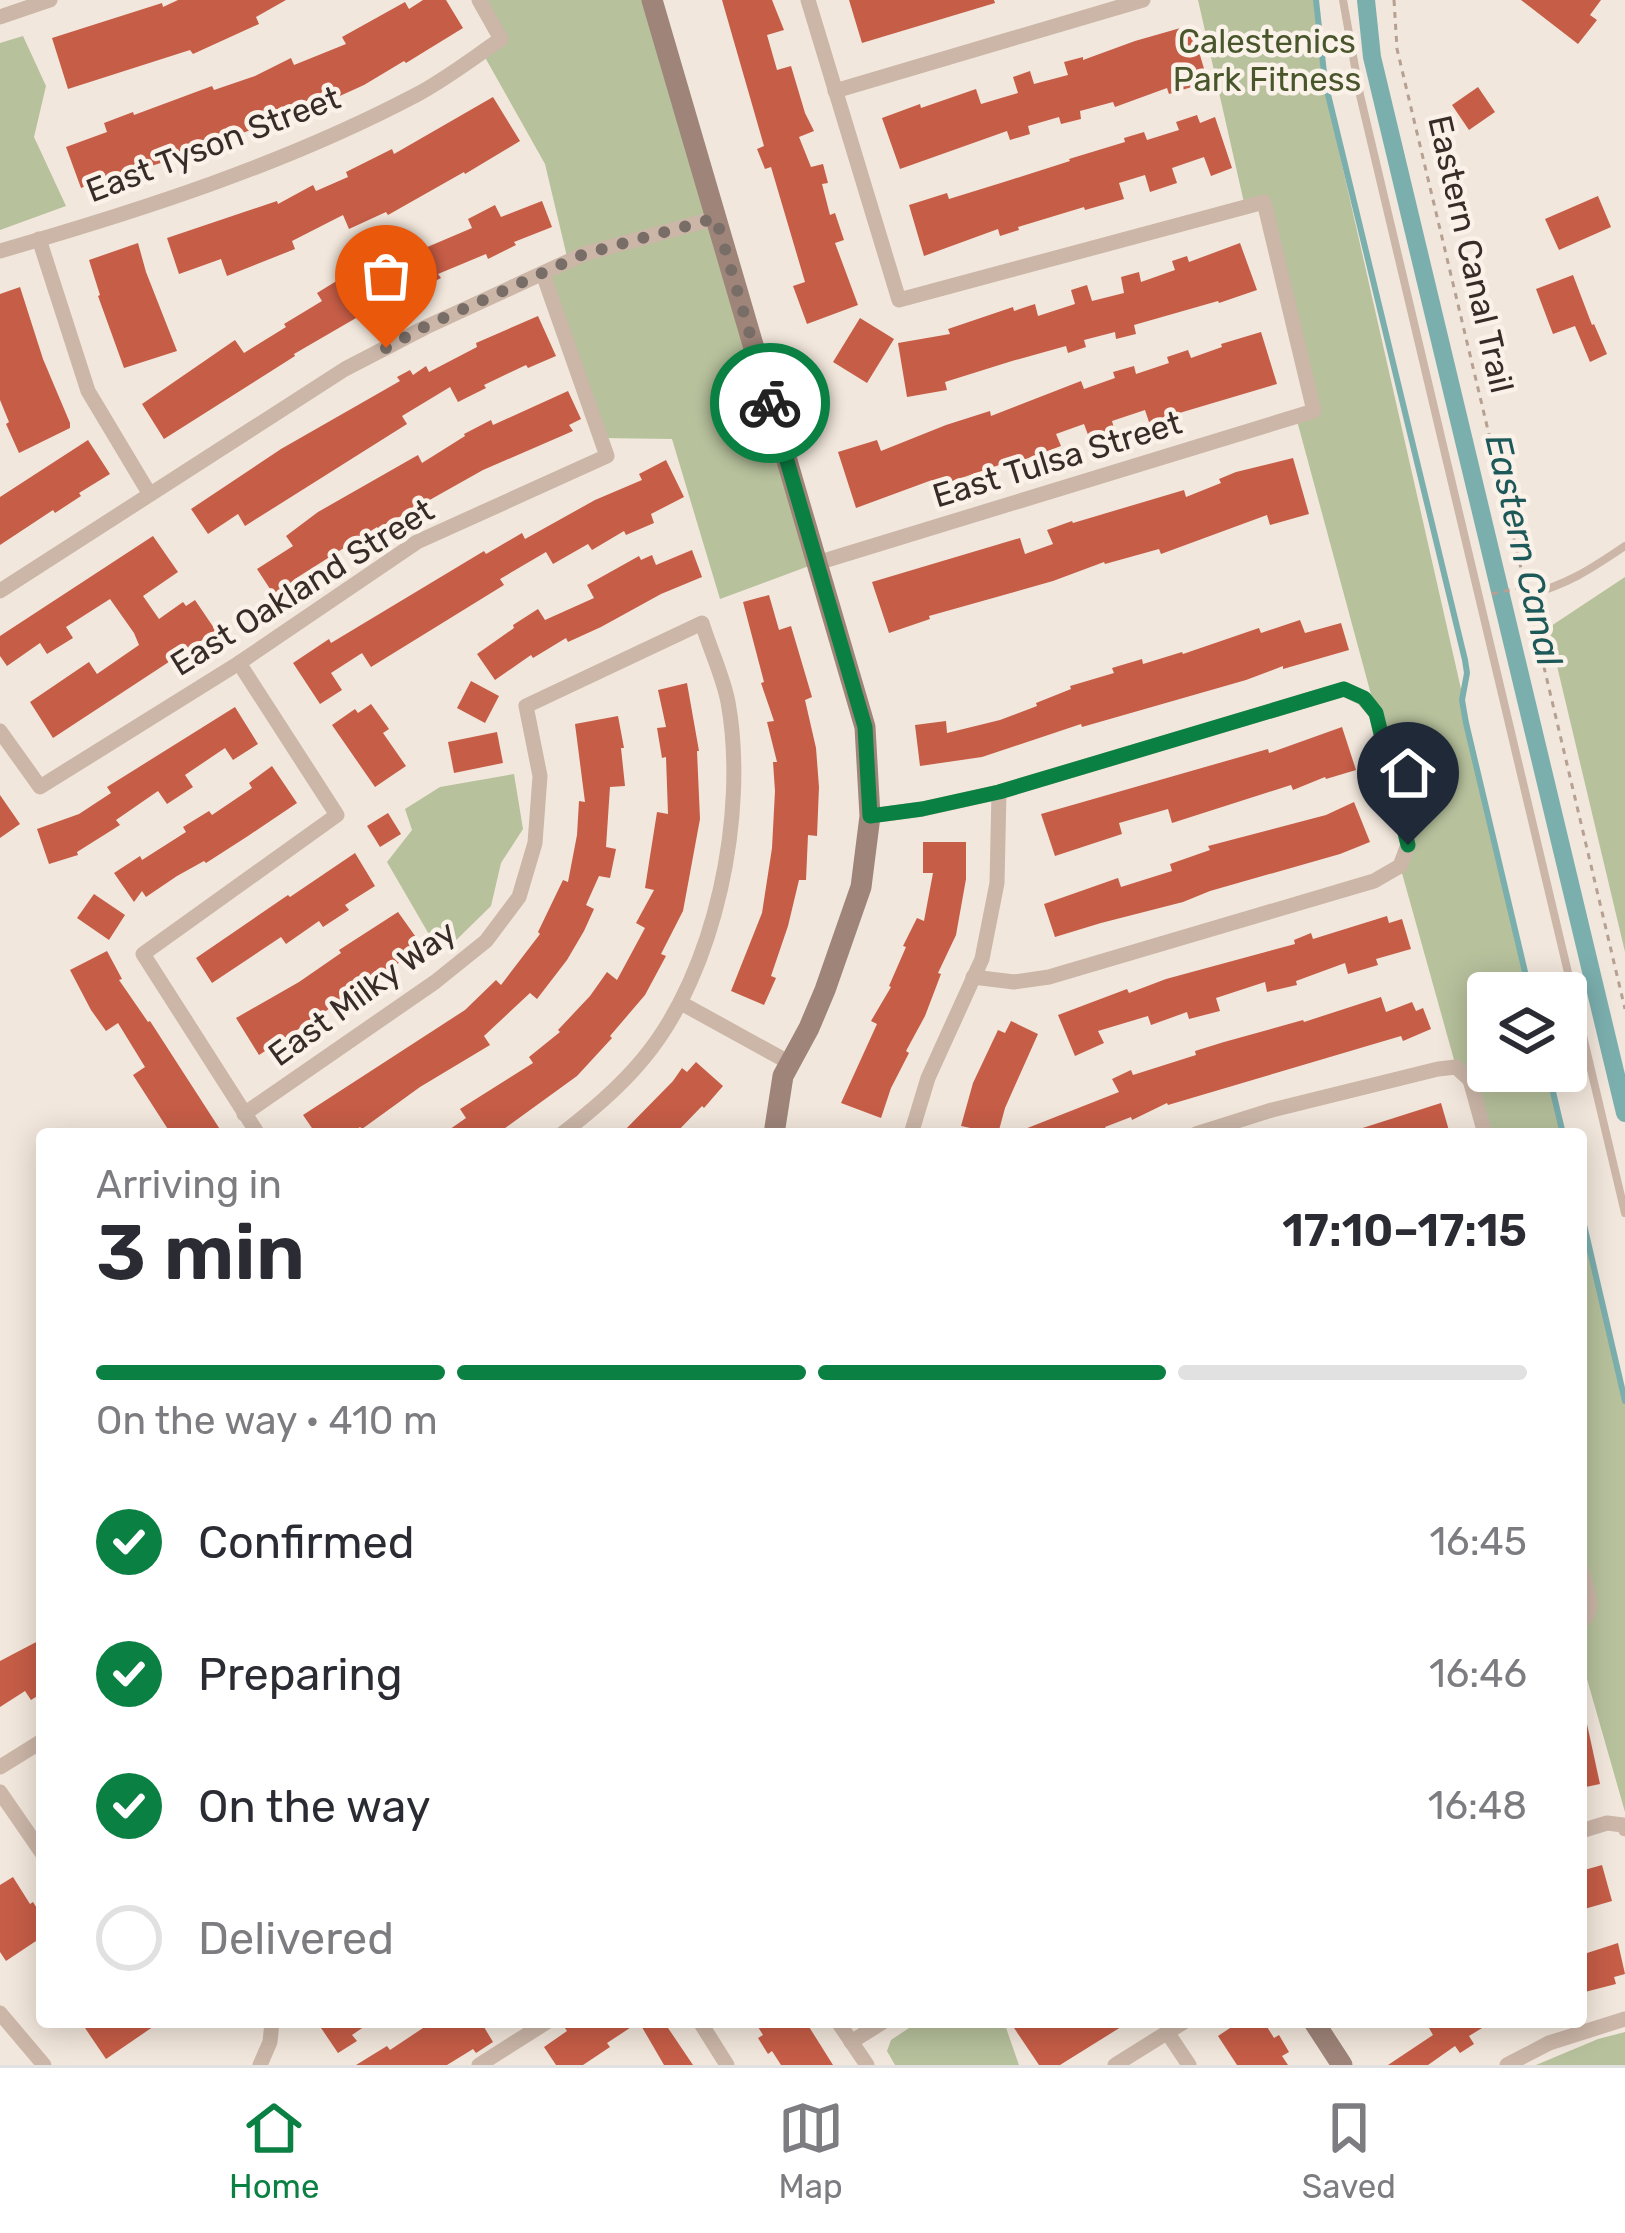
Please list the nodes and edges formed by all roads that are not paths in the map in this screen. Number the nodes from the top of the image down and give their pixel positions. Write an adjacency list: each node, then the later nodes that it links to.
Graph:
1 (50, 0): 7 (street)
2 (479, 0): 10 (street, East Tyson Street)
3 (652, 0): 9 (street)
4 (808, 0): 8 (street)
5 (1143, 0): 8 (street)
6 (1343, 0): 32 (lane)
7 (0, 17)
8 (835, 92): 15 (street, East Tulsa Street)
9 (716, 218): 12 (street); 15 (street)
10 (39, 239): 11 (street, East Tyson Street); 13 (street)
11 (0, 251)
12 (543, 274): 13 (street); 18 (street, East Oakland Street)
13 (149, 494): 16 (street)
14 (1625, 546): 17 (lane)
15 (817, 563): 21 (street)
16 (0, 591)
17 (1526, 591)
18 (239, 663): 19 (street, East Oakland Street); 25 (street)
19 (0, 731)
20 (999, 792): 21 (street); 22 (street); 22 (street)
21 (870, 816): 24 (street)
22 (974, 976): 29 (street)
23 (681, 1003): 24 (street); 25 (street, East Milky Way); 27 (street)
24 (790, 1063): 28 (street)
25 (244, 1114): 26 (street)
26 (254, 1128)
27 (569, 1128)
28 (775, 1128)
29 (913, 1128)
30 (1215, 1128): 31 (street)
31 (1483, 1128)
32 (1625, 1213)
33 (36, 1745): 34 (street)
34 (0, 1767)
35 (0, 1792): 38 (street)
36 (1624, 1827): 37 (street)
37 (1587, 1830)
38 (36, 1844)
39 (0, 2013): 50 (street)
40 (1625, 2019): 58 (street)
41 (271, 2028): 51 (street)
42 (538, 2028): 52 (street)
43 (704, 2028): 53 (street)
44 (842, 2028): 49 (street)
45 (873, 2028): 49 (street)
46 (1174, 2028): 48 (street)
47 (1318, 2028): 57 (street)
48 (1167, 2032): 55 (street); 56 (street)
49 (851, 2042): 54 (street)
50 (44, 2065)
51 (260, 2065)
52 (479, 2065)
53 (728, 2065)
54 (867, 2065)
55 (1115, 2065)
56 (1189, 2065)
57 (1342, 2065)
58 (1507, 2065)

